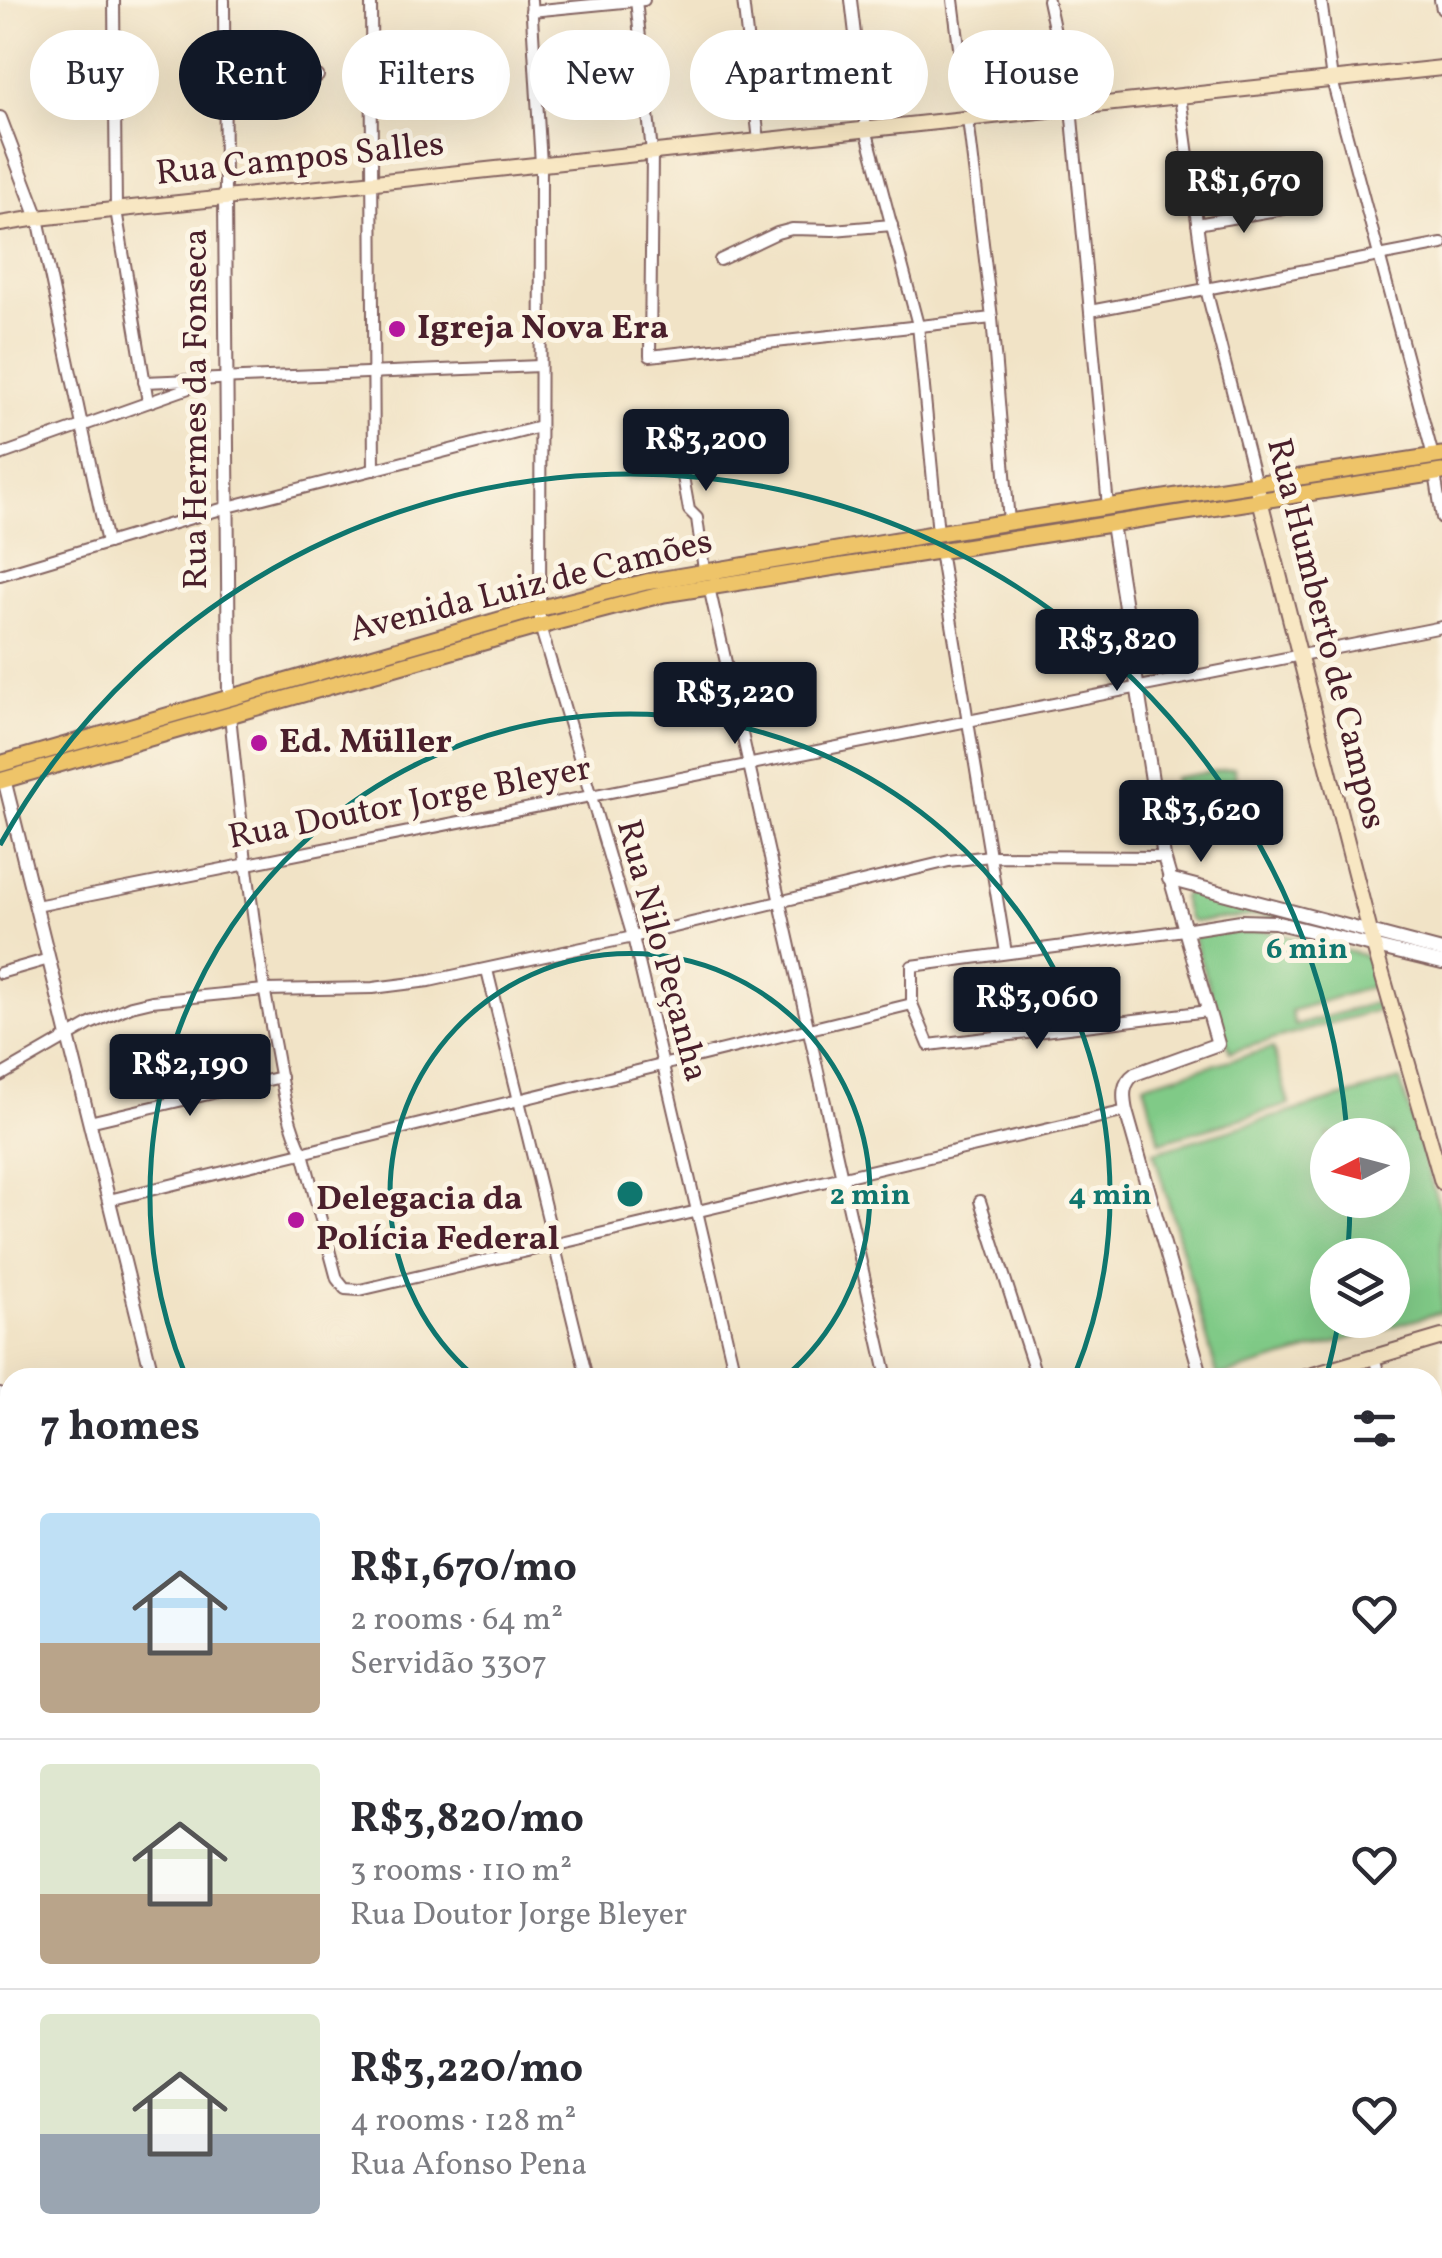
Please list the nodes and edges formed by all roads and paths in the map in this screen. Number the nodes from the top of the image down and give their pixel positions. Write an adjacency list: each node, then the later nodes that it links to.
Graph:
1 (114, 0): 32 (street)
2 (224, 0): 13 (street, Rua Hermes da Fonseca)
3 (371, 0): 29 (street)
4 (639, 0): 11 (street); 27 (street)
5 (743, 0): 26 (street)
6 (852, 0): 25 (street)
7 (953, 0): 14 (street)
8 (1048, 0): 15 (street)
9 (1321, 0): 17 (street)
10 (1440, 0): 12 (street)
11 (531, 6): 28 (street, Rua Nilo Peçanha)
12 (1442, 9)
13 (224, 30)
14 (957, 30)
15 (1054, 30)
16 (1442, 68): 17 (main road, Rua Campos Salles)
17 (1332, 80): 18 (main road, Rua Campos Salles); 38 (street)
18 (1180, 96): 19 (main road, Rua Campos Salles); 35 (street, Rua Humberto de Campos)
19 (1114, 103)
20 (0, 118): 33 (street)
21 (225, 120): 30 (street, Rua Hermes da Fonseca)
22 (949, 120): 25 (main road, Rua Campos Salles)
23 (968, 120): 42 (street)
24 (1072, 120): 41 (street)
25 (866, 129): 26 (main road, Rua Campos Salles); 36 (street)
26 (758, 141): 27 (main road, Rua Campos Salles)
27 (652, 152): 28 (main road, Rua Campos Salles); 43 (street)
28 (541, 164): 29 (main road, Rua Campos Salles); 44 (street, Rua Nilo Peçanha)
29 (372, 182): 30 (main road, Rua Campos Salles); 45 (street)
30 (225, 198): 32 (main road, Rua Campos Salles); 46 (street, Rua Hermes da Fonseca)
31 (1284, 208): 35 (street)
32 (116, 210): 33 (main road, Rua Campos Salles); 47 (street)
33 (38, 218): 34 (main road, Rua Campos Salles); 50 (street)
34 (0, 224)
35 (1197, 224): 40 (street, Rua Humberto de Campos)
36 (892, 225): 39 (street); 43 (street)
37 (1442, 244): 38 (street)
38 (1379, 256): 40 (street); 53 (street)
39 (720, 260)
40 (1206, 289): 41 (street); 56 (street, Rua Humberto de Campos)
41 (1090, 311): 59 (street)
42 (992, 318): 43 (street); 61 (street)
43 (918, 325): 63 (street)
44 (540, 366): 45 (street); 51 (street, Rua Nilo Peçanha)
45 (374, 373): 46 (street); 54 (street)
46 (220, 378): 47 (street); 48 (street); 58 (street, Rua Hermes da Fonseca)
47 (144, 382): 48 (street)
48 (148, 402): 50 (street)
49 (674, 421): 67 (street)
50 (82, 426): 52 (street); 64 (street)
51 (540, 428): 54 (street); 68 (street, Rua Nilo Peçanha)
52 (0, 455)
53 (1437, 455): 56 (main road, Avenida Luiz de Camões)
54 (374, 470): 58 (street)
55 (1439, 473): 57 (main road, Avenida Luiz de Camões); 60 (street)
56 (1256, 484): 57 (main road, Rua Humberto de Campos); 59 (main road, Avenida Luiz de Camões)
57 (1260, 501): 62 (main road, Avenida Luiz de Camões); 70 (main road, Rua Humberto de Campos)
58 (228, 507): 64 (street); 72 (street, Rua Hermes da Fonseca)
59 (1108, 507): 61 (main road, Avenida Luiz de Camões)
60 (1442, 518)
61 (1009, 522): 63 (main road, Avenida Luiz de Camões)
62 (1112, 524): 65 (main road, Avenida Luiz de Camões); 71 (street)
63 (938, 532): 67 (main road, Avenida Luiz de Camões)
64 (107, 543): 66 (street)
65 (940, 551): 67 (main road, Avenida Luiz de Camões); 73 (street)
66 (0, 575)
67 (706, 578): 68 (main road, Avenida Luiz de Camões); 74 (street)
68 (539, 618): 72 (main road, Avenida Luiz de Camões); 76 (street, Rua Nilo Peçanha)
69 (1442, 627): 70 (street, Rua Doutor Jorge Bleyer)
70 (1300, 655): 71 (street, Rua Doutor Jorge Bleyer); 85 (main road, Rua Humberto de Campos)
71 (1137, 688): 73 (street, Rua Doutor Jorge Bleyer); 78 (street)
72 (229, 706): 75 (main road, Avenida Luiz de Camões); 79 (street, Rua Hermes da Fonseca)
73 (968, 721): 74 (street, Rua Doutor Jorge Bleyer); 77 (street)
74 (749, 764): 76 (street, Rua Doutor Jorge Bleyer); 81 (street)
75 (1, 770): 82 (street)
76 (590, 796): 79 (street, Rua Doutor Jorge Bleyer); 84 (street, Rua Nilo Peçanha)
77 (990, 856): 78 (street); 81 (street); 87 (street)
78 (1164, 857): 80 (street)
79 (246, 864): 82 (street, Rua Doutor Jorge Bleyer); 92 (street, Rua Hermes da Fonseca)
80 (1169, 879): 83 (street); 85 (street)
81 (779, 900): 84 (street); 95 (street)
82 (36, 906): 88 (street)
83 (1184, 930): 85 (street); 87 (street); 94 (street)
84 (632, 936): 90 (street); 97 (street, Rua Nilo Peçanha)
85 (1372, 939): 86 (street); 89 (street); 103 (main road, Rua Humberto de Campos)
86 (1442, 951)
87 (1006, 954): 93 (street)
88 (49, 959): 91 (street); 96 (street)
89 (1442, 963)
90 (487, 970): 92 (street); 100 (street)
91 (0, 973)
92 (264, 990): 96 (street); 99 (street, Rua Hermes da Fonseca)
93 (912, 1004): 94 (street); 95 (street)
94 (1208, 1011): 101 (street)
95 (808, 1030): 97 (street); 105 (street)
96 (68, 1036): 98 (street); 102 (street)
97 (664, 1065): 100 (street); 109 (street, Rua Nilo Peçanha)
98 (0, 1076)
99 (281, 1078): 102 (street); 104 (street, Rua Hermes da Fonseca)
100 (519, 1100): 104 (street); 110 (street)
101 (1126, 1111): 105 (street); 118 (street)
102 (89, 1122): 107 (street)
103 (1436, 1137): 106 (main road, Rua Humberto de Campos)
104 (303, 1153): 107 (street); 110 (street, Rua Hermes da Fonseca)
105 (842, 1177): 109 (street); 116 (street)
106 (1442, 1182)
107 (109, 1200): 113 (street)
108 (980, 1201): 117 (street)
109 (698, 1211): 110 (street); 115 (street, Rua Nilo Peçanha)
110 (554, 1245): 114 (street)
111 (1442, 1337): 112 (main road)
112 (1374, 1357): 119 (main road); 120 (street)
113 (150, 1368)
114 (585, 1368)
115 (734, 1368)
116 (885, 1368)
117 (1034, 1368)
118 (1199, 1368)
119 (1337, 1368)
120 (1377, 1368)

